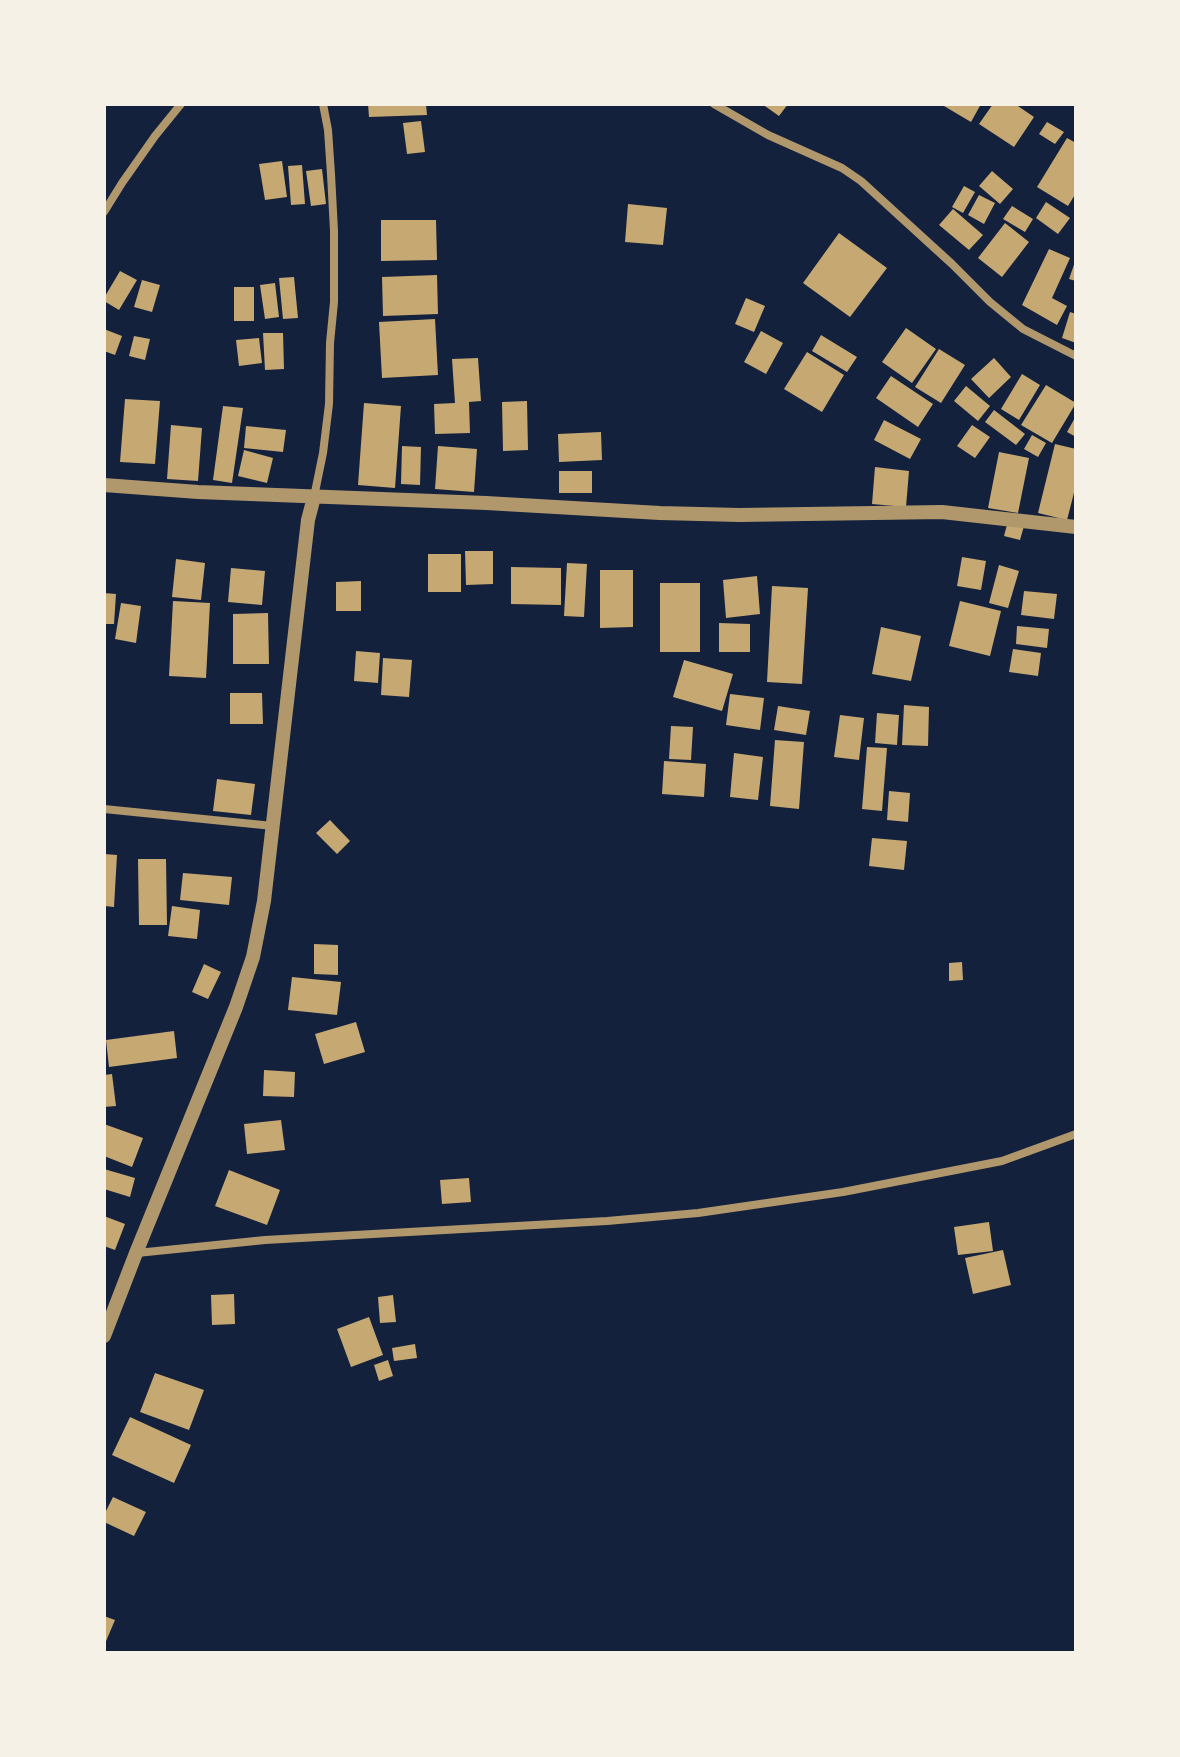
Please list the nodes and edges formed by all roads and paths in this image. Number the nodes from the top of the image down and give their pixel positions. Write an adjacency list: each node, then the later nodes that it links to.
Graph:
1 (181, 104): 4 (street)
2 (323, 104): 7 (street)
3 (714, 104): 5 (street)
4 (104, 212)
5 (1076, 356)
6 (104, 485): 7 (street)
7 (314, 497): 8 (street); 10 (street)
8 (1076, 527)
9 (104, 809): 10 (street)
10 (273, 826): 12 (street)
11 (1076, 1134): 12 (street)
12 (136, 1253): 13 (street)
13 (104, 1336)

